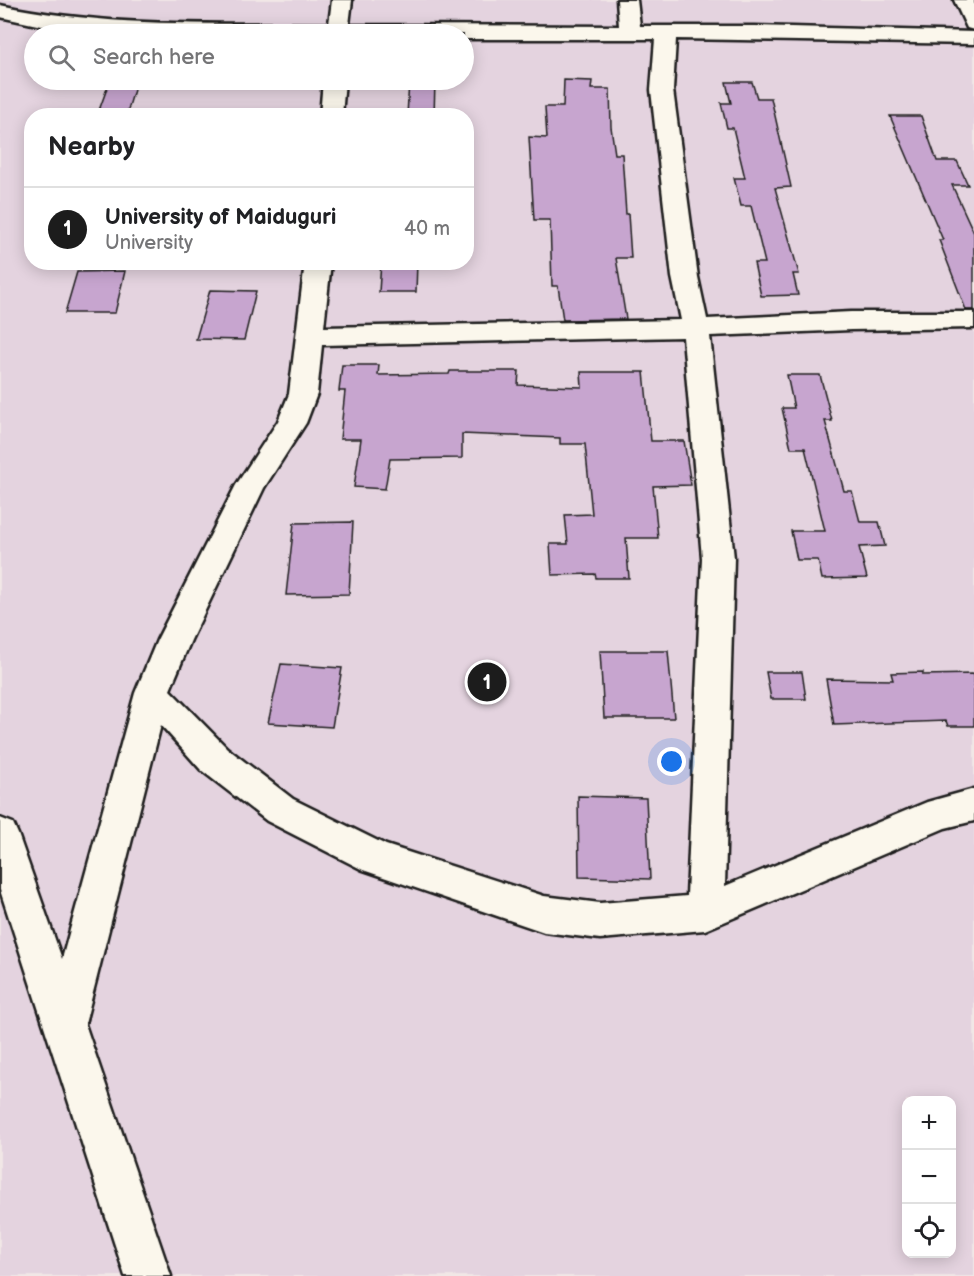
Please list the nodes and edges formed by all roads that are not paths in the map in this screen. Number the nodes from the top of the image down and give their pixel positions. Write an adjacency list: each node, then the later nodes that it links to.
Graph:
1 (51, 0): 6 (street)
2 (342, 0): 8 (street)
3 (627, 0): 10 (street)
4 (964, 0): 9 (street)
5 (0, 11): 6 (street)
6 (51, 21): 7 (street)
7 (88, 24)
8 (339, 24)
9 (974, 24)
10 (630, 31): 11 (street); 12 (street)
11 (474, 32)
12 (666, 32): 13 (street); 18 (street)
13 (974, 38)
14 (333, 90): 15 (street)
15 (332, 108)
16 (317, 270): 19 (street)
17 (974, 320): 18 (street)
18 (696, 330): 19 (street); 23 (street)
19 (311, 336): 20 (street)
20 (152, 693): 23 (street); 24 (street)
21 (974, 805): 23 (street)
22 (0, 834): 24 (street)
23 (705, 912)
24 (64, 1026): 25 (street)
25 (148, 1276)

